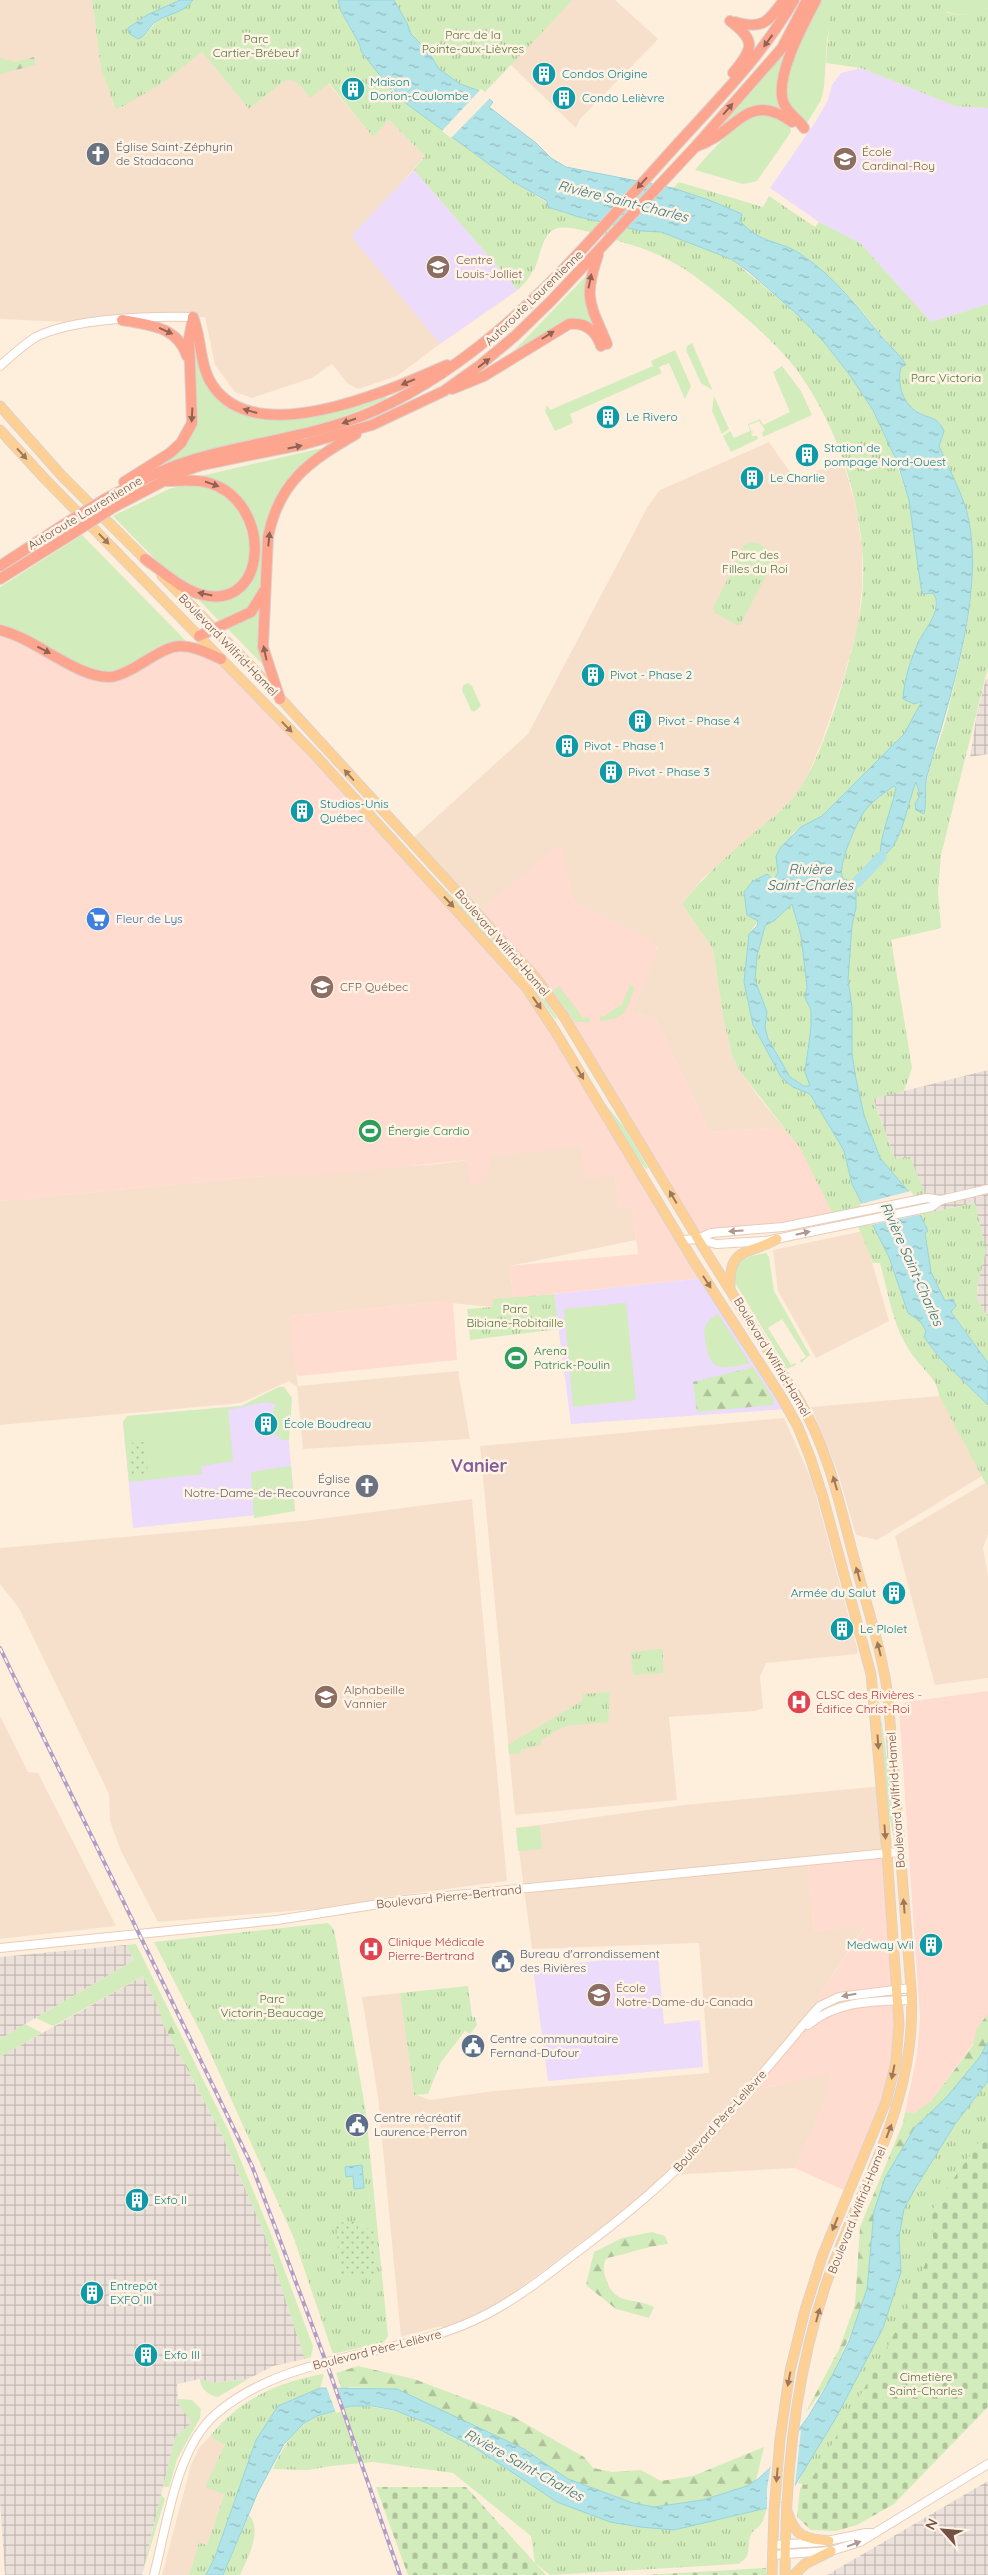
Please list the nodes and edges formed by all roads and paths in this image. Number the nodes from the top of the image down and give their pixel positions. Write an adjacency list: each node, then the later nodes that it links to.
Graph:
1 (784, 0): 5 (highway)
2 (794, 0): 5 (highway, Autoroute Laurentienne, one-way to 5)
3 (807, 0): 6 (highway, Autoroute Laurentienne, one-way to 3)
4 (816, 0): 6 (highway)
5 (678, 143): 10 (highway, Autoroute Laurentienne, one-way to 10)
6 (696, 146): 7 (highway, Autoroute Laurentienne)
7 (600, 250): 13 (highway, Autoroute Laurentienne, one-way to 7); 13 (highway, one-way to 7)
8 (193, 317): 9 (main road); 10 (highway, one-way to 8); 12 (highway)
9 (122, 320): 11 (main road); 12 (highway, one-way to 12)
10 (469, 357): 18 (highway, Autoroute Laurentienne, one-way to 18)
11 (0, 366)
12 (191, 366): 18 (highway, one-way to 18)
13 (444, 391): 15 (highway, Autoroute Laurentienne)
14 (0, 406): 19 (main road, Boulevard Wilfrid-Hamel)
15 (372, 425): 17 (highway, Autoroute Laurentienne, one-way to 15); 22 (highway, one-way to 15)
16 (0, 430): 25 (main road, Boulevard Wilfrid-Hamel, one-way to 25)
17 (164, 481): 19 (highway, one-way to 19); 21 (highway, Autoroute Laurentienne, bridge)
18 (105, 499): 20 (highway, Autoroute Laurentienne, bridge)
19 (145, 559): 23 (main road, Boulevard Wilfrid-Hamel)
20 (0, 566)
21 (0, 580)
22 (266, 588): 23 (highway); 27 (highway, one-way to 22)
23 (213, 628): 25 (highway); 27 (main road, Boulevard Wilfrid-Hamel)
24 (0, 630): 26 (highway, one-way to 26)
25 (199, 636): 26 (main road, Boulevard Wilfrid-Hamel)
26 (221, 659): 32 (main road, Boulevard Wilfrid-Hamel, one-way to 32)
27 (280, 699): 30 (main road, Boulevard Wilfrid-Hamel, one-way to 27)
28 (988, 1189): 29 (main road)
29 (941, 1200): 30 (main road, one-way to 30); 31 (main road, one-way to 29)
30 (698, 1239): 31 (main road); 32 (main road); 33 (main road, Boulevard Wilfrid-Hamel)
31 (777, 1239): 33 (main road)
32 (682, 1240): 35 (main road, Boulevard Wilfrid-Hamel, one-way to 35)
33 (730, 1288): 34 (main road, Boulevard Wilfrid-Hamel, one-way to 33)
34 (900, 1852): 35 (main road, Boulevard Pierre-Bertrand); 37 (main road, Boulevard Wilfrid-Hamel, one-way to 34)
35 (887, 1854): 36 (main road, Boulevard Pierre-Bertrand); 38 (main road, Boulevard Wilfrid-Hamel)
36 (0, 1948)
37 (911, 1988): 38 (main road, Boulevard Père-Lelièvre); 39 (main road, Boulevard Wilfrid-Hamel)
38 (898, 1990): 40 (main road, Boulevard Wilfrid-Hamel); 41 (main road, Boulevard Père-Lelièvre, one-way to 41)
39 (912, 2000): 40 (main road, Boulevard Père-Lelièvre); 43 (main road, Boulevard Wilfrid-Hamel, one-way to 39)
40 (898, 2001): 41 (main road, Boulevard Père-Lelièvre); 46 (main road, Boulevard Wilfrid-Hamel, one-way to 46)
41 (793, 2038): 50 (main road, Boulevard Père-Lelièvre)
42 (988, 2464): 44 (main road)
43 (785, 2503): 45 (main road); 47 (main road, Boulevard Wilfrid-Hamel)
44 (875, 2533): 45 (main road); 48 (main road, one-way to 44)
45 (829, 2541): 47 (main road)
46 (772, 2545): 47 (main road); 49 (main road, Boulevard Wilfrid-Hamel)
47 (785, 2550): 48 (main road); 49 (main road); 52 (main road, Boulevard Wilfrid-Hamel)
48 (831, 2551): 53 (main road)
49 (772, 2555): 51 (main road, Boulevard Wilfrid-Hamel)
50 (154, 2575)
51 (772, 2575)
52 (785, 2575)
53 (794, 2575)

